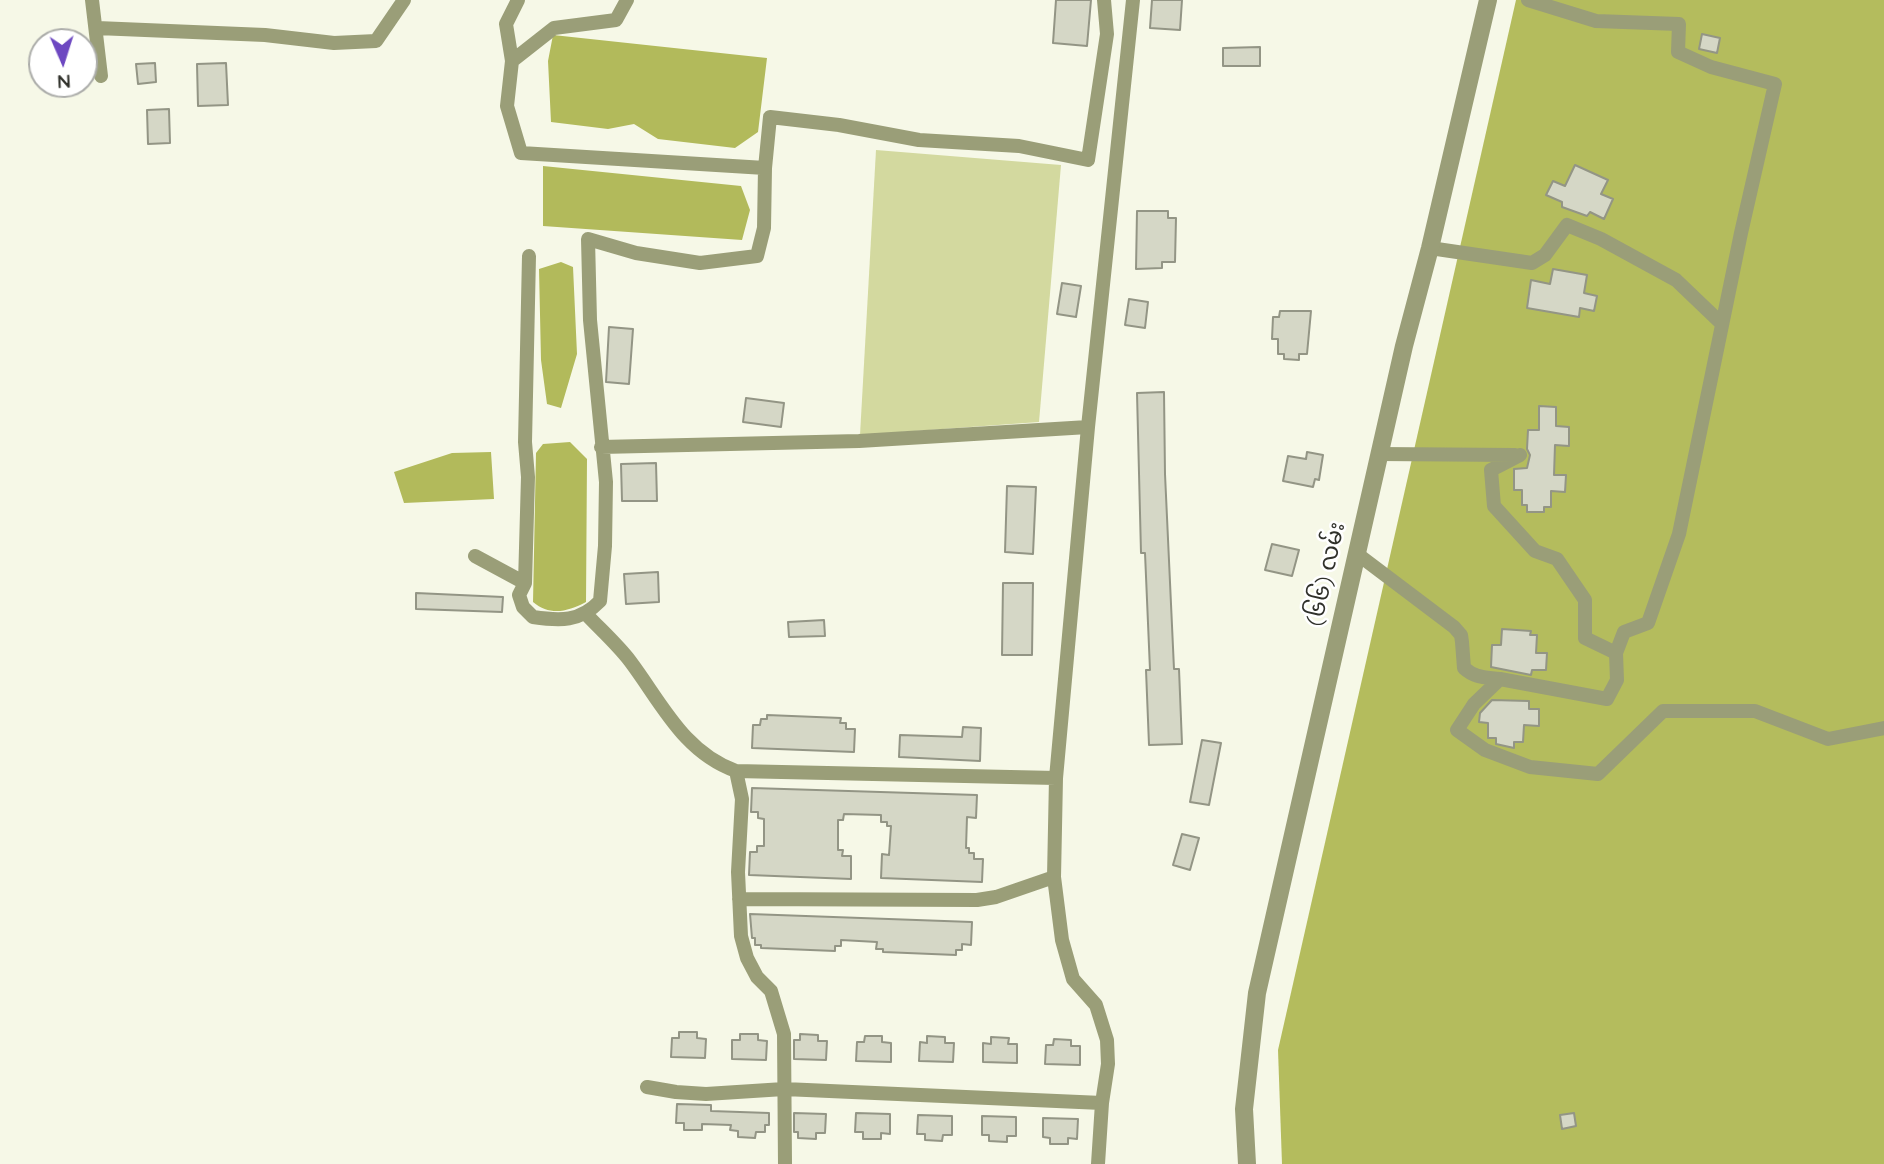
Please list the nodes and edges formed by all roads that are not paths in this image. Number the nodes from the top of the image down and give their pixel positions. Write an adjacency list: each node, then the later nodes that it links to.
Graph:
1 (92, 0): 9 (street)
2 (404, 0): 10 (street)
3 (519, 0): 12 (street)
4 (627, 0): 12 (street)
5 (1104, 0): 14 (street)
6 (1133, 0): 18 (street)
7 (1489, 0): 15 (street, (၆၆) လမ်း)
8 (1528, 0): 17 (street)
9 (97, 28)
10 (98, 28)
11 (98, 38): 13 (street)
12 (512, 61): 14 (street)
13 (102, 76)
14 (765, 168): 19 (street)
15 (1430, 248): 17 (street); 20 (street, (၆၆) လမ်း)
16 (529, 256): 23 (street)
17 (1722, 324): 25 (street)
18 (1087, 427): 19 (street); 29 (street)
19 (601, 447): 24 (street)
20 (1380, 454): 21 (street, (၆၆) လမ်း); 25 (street)
21 (1356, 552): 26 (street); 37 (street, (၆၆) လမ်း)
22 (475, 555): 23 (street)
23 (525, 583): 24 (street)
24 (586, 614): 28 (street)
25 (1616, 653): 26 (street)
26 (1500, 679): 27 (street)
27 (1884, 728)
28 (736, 771): 29 (street); 31 (street)
29 (1056, 778): 30 (street)
30 (1054, 877): 31 (street); 34 (street)
31 (739, 899): 33 (street)
32 (647, 1087): 33 (street)
33 (785, 1089): 34 (street); 35 (street)
34 (1102, 1103): 36 (street)
35 (785, 1164)
36 (1098, 1164)
37 (1247, 1164)

